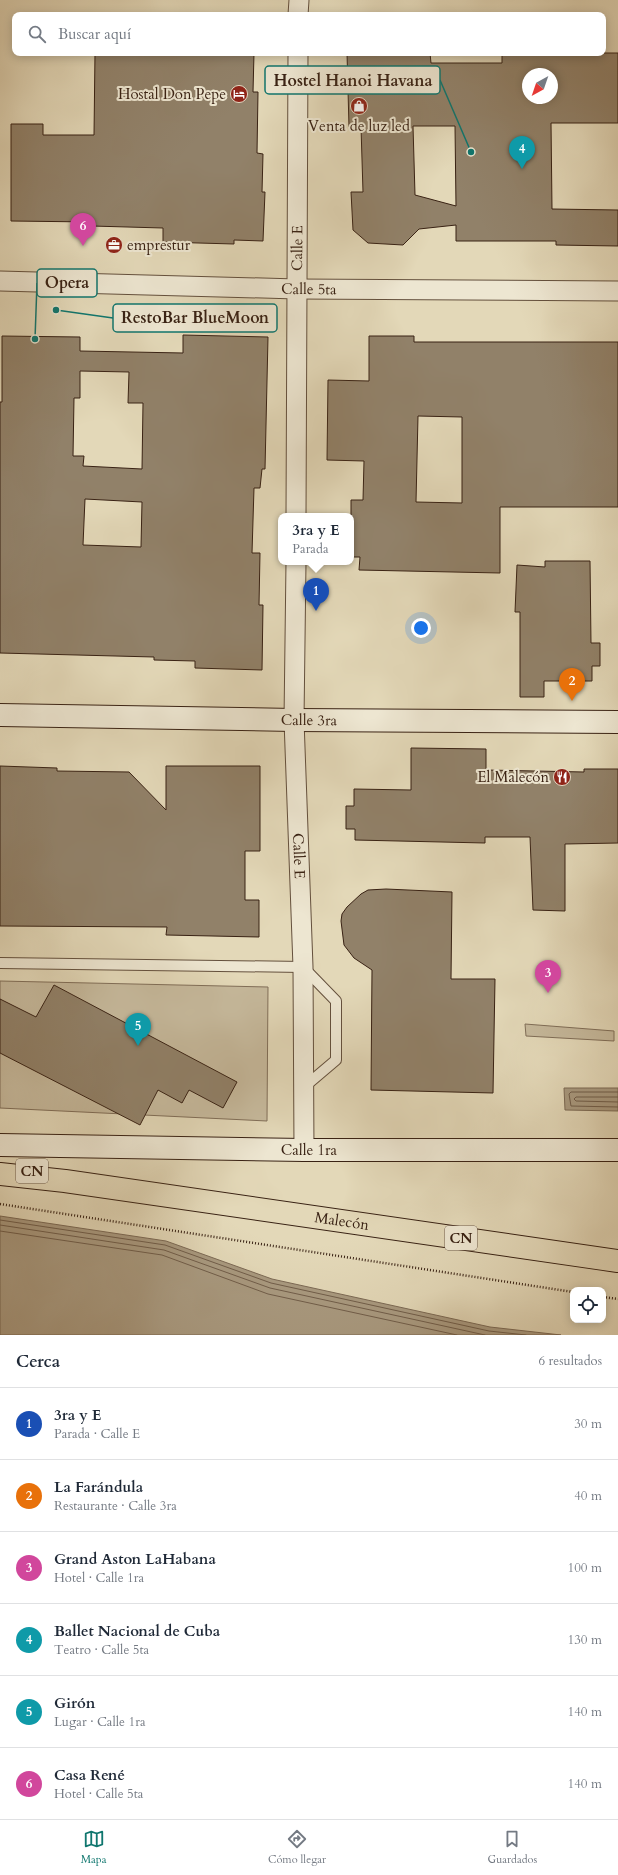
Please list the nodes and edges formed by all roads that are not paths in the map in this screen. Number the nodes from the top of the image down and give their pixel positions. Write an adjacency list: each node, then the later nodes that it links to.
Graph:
1 (298, 0): 2 (street)
2 (298, 12)
3 (298, 56): 5 (street, Calle E)
4 (0, 281): 5 (street, Calle 5ta)
5 (297, 289): 6 (street, Calle 5ta); 7 (street, Calle E)
6 (618, 291)
7 (296, 513)
8 (296, 565): 10 (street, Calle E)
9 (0, 715): 10 (street, Calle 3ra)
10 (294, 720): 11 (street, Calle 3ra); 13 (street, Calle E)
11 (618, 722)
12 (0, 963): 13 (lane)
13 (303, 967): 14 (street, Calle E); 14 (lane)
14 (303, 1088): 16 (street, Calle E)
15 (0, 1145): 16 (street, Calle 1ra)
16 (304, 1150): 17 (street, Calle 1ra)
17 (618, 1150)
18 (0, 1162): 20 (highway, Malecón / CN)
19 (0, 1174): 20 (highway, Malecón / CN)
20 (65, 1181): 21 (highway, Malecón / CN)
21 (618, 1261)

